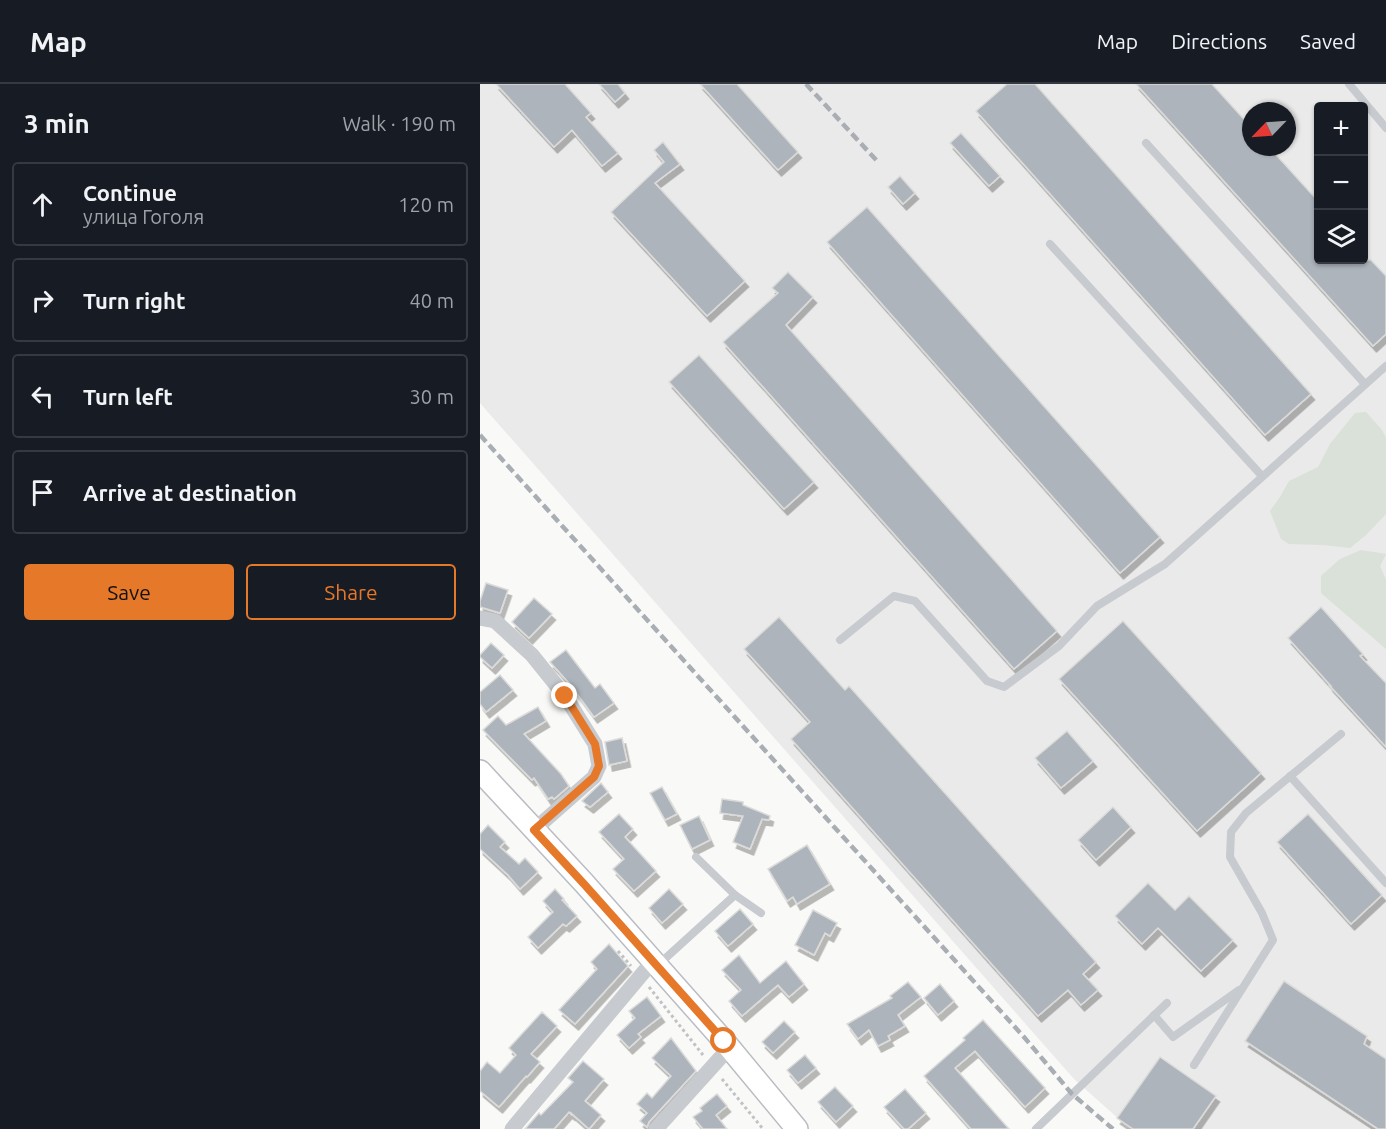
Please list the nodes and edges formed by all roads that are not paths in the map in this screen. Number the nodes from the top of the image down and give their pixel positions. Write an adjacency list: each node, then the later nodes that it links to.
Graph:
1 (1348, 84): 2 (lane)
2 (1386, 128)
3 (1146, 143): 6 (lane)
4 (1050, 244): 7 (lane)
5 (1386, 366): 6 (lane)
6 (1365, 384): 7 (lane)
7 (1262, 476): 9 (lane)
8 (480, 618): 13 (street)
9 (840, 640)
10 (1341, 734): 12 (lane)
11 (480, 771): 13 (main road)
12 (1290, 776): 15 (lane); 19 (lane)
13 (534, 830): 18 (main road)
14 (696, 857): 16 (lane)
15 (1386, 883)
16 (735, 895): 17 (lane); 18 (lane)
17 (761, 913)
18 (650, 968): 22 (main road); 24 (street)
19 (1243, 988): 21 (lane); 23 (lane)
20 (1167, 1003): 21 (lane)
21 (1155, 1015): 27 (lane)
22 (730, 1047): 25 (street); 26 (main road)
23 (1194, 1065)
24 (512, 1129)
25 (656, 1129)
26 (797, 1129)
27 (1036, 1129)

